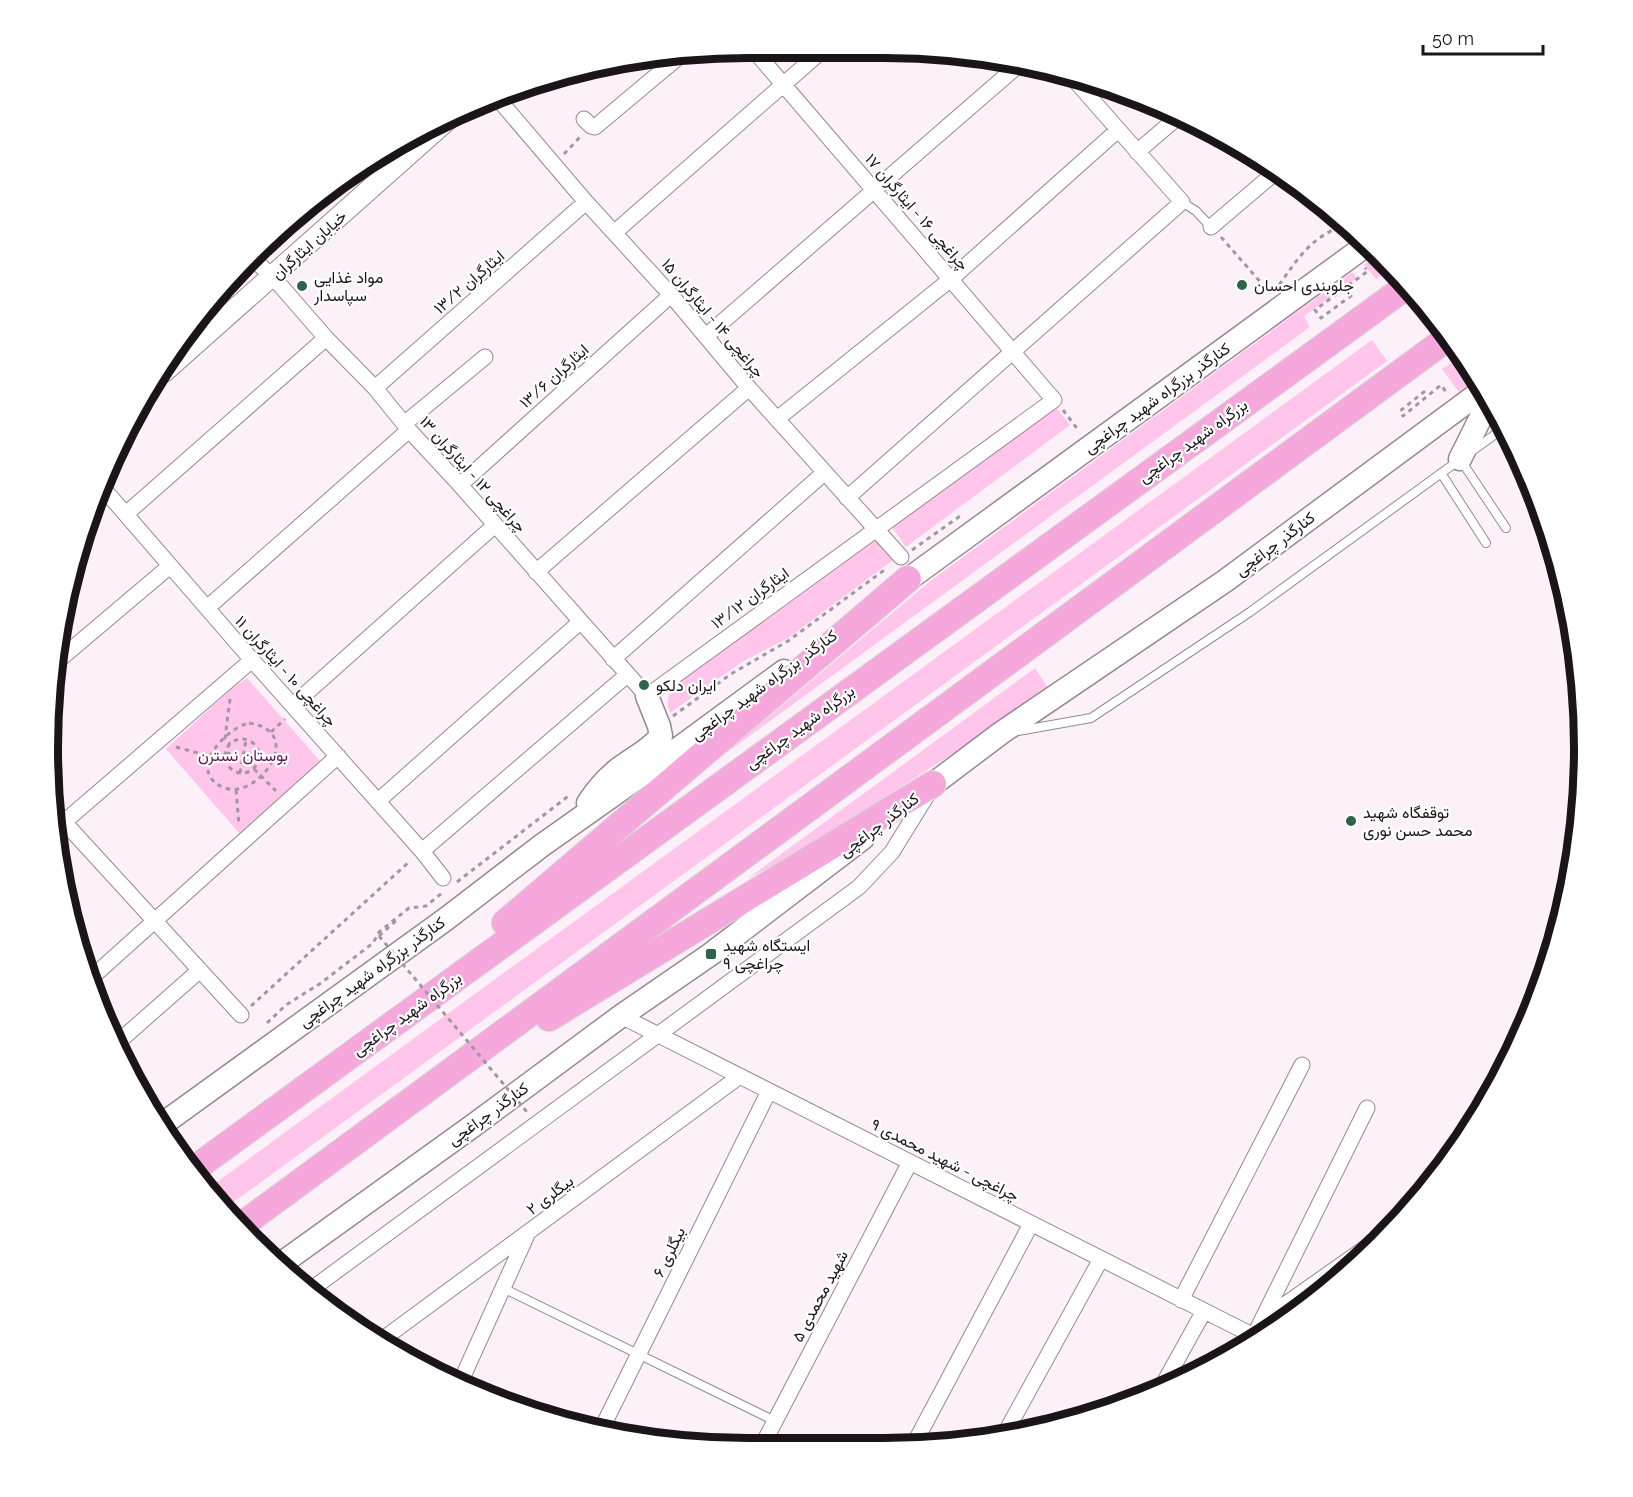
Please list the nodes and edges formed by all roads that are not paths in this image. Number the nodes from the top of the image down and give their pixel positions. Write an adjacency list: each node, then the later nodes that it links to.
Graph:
1 (760, 58): 5 (street, چراغچی ۱۶ - ایثارگران ۱۷)
2 (814, 58): 5 (street)
3 (672, 63): 9 (street)
4 (1012, 71): 14 (street)
5 (783, 85): 14 (street, چراغچی ۱۶ - ایثارگران ۱۷); 18 (street)
6 (1081, 87): 10 (street)
7 (503, 104): 15 (street, چراغچی ۱۴ - ایثارگران ۱۵)
8 (1172, 122): 12 (street)
9 (587, 123)
10 (1118, 130): 12 (street); 22 (street)
11 (427, 138): 21 (street, خیابان ایثارگران)
12 (1137, 152): 16 (street)
13 (1270, 177): 17 (street)
14 (875, 191): 22 (street, چراغچی ۱۶ - ایثارگران ۱۷); 25 (street)
15 (586, 202): 18 (street, چراغچی ۱۴ - ایثارگران ۱۵); 33 (street, ایثارگران ۱۳/۲)
16 (1182, 202): 17 (lane); 29 (street)
17 (1211, 227)
18 (615, 232): 24 (street, چراغچی ۱۴ - ایثارگران ۱۵)
19 (1359, 249): 53 (main road, کنارگذر بزرگراه شهید چراغچی)
20 (258, 264): 21 (street, چراغچی ۱۲ - ایثارگران ۱۳)
21 (273, 277): 26 (street, چراغچی ۱۲ - ایثارگران ۱۳); 31 (street, خیابان ایثارگران)
22 (951, 279): 29 (street, چراغچی ۱۶ - ایثارگران ۱۷); 38 (street)
23 (1400, 291): 79 (highway, بزرگراه شهید چراغچی)
24 (671, 295): 25 (street, چراغچی ۱۴ - ایثارگران ۱۵); 44 (street, ایثارگران ۱۳/۶)
25 (706, 336): 34 (street, چراغچی ۱۴ - ایثارگران ۱۵)
26 (326, 338): 33 (street, چراغچی ۱۲ - ایثارگران ۱۳); 47 (street)
27 (1442, 342): 32 (highway)
28 (1446, 348): 32 (highway)
29 (1012, 351): 36 (street, چراغچی ۱۶ - ایثارگران ۱۷); 46 (street)
30 (484, 357): 39 (street)
31 (178, 360)
32 (1379, 387): 83 (highway)
33 (375, 388): 39 (street, چراغچی ۱۲ - ایثارگران ۱۳)
34 (749, 388): 38 (street, چراغچی ۱۴ - ایثارگران ۱۵); 54 (street)
35 (1476, 395): 63 (main road, کنارگذر چراغچی)
36 (1054, 400): 50 (street, ایثارگران ۱۳/۱۲)
37 (1485, 409): 41 (main road)
38 (777, 419): 42 (street, چراغچی ۱۴ - ایثارگران ۱۵)
39 (406, 427): 44 (street, چراغچی ۱۲ - ایثارگران ۱۳); 55 (street)
40 (1497, 432): 41 (lane)
41 (1460, 459): 43 (lane); 49 (lane)
42 (824, 473): 46 (street, چراغچی ۱۴ - ایثارگران ۱۵); 58 (street)
43 (1441, 473): 51 (lane); 63 (lane)
44 (460, 485): 48 (street, چراغچی ۱۲ - ایثارگران ۱۳)
45 (108, 493): 47 (street, چراغچی ۱۰ - ایثارگران ۱۱)
46 (847, 498): 50 (street, چراغچی ۱۴ - ایثارگران ۱۵)
47 (126, 514): 52 (street, چراغچی ۱۰ - ایثارگران ۱۱)
48 (495, 525): 54 (street, چراغچی ۱۲ - ایثارگران ۱۳); 62 (street)
49 (1506, 528)
50 (875, 529): 53 (street, چراغچی ۱۴ - ایثارگران ۱۵); 61 (street, ایثارگران ۱۳/۱۲)
51 (1486, 543)
52 (170, 566): 55 (street, چراغچی ۱۰ - ایثارگران ۱۱); 57 (street)
53 (905, 568): 68 (main road, کنارگذر بزرگراه شهید چراغچی); 79 (highway)
54 (536, 572): 56 (street, چراغچی ۱۲ - ایثارگران ۱۳)
55 (207, 608): 59 (street, چراغچی ۱۰ - ایثارگران ۱۱)
56 (580, 622): 58 (street, چراغچی ۱۲ - ایثارگران ۱۳); 66 (street)
57 (65, 655)
58 (613, 659): 60 (street, چراغچی ۱۲ - ایثارگران ۱۳)
59 (252, 660): 62 (street, چراغچی ۱۰ - ایثارگران ۱۱); 67 (street)
60 (627, 675): 61 (street, چراغچی ۱۲ - ایثارگران ۱۳); 70 (street)
61 (646, 696): 68 (main road)
62 (293, 705): 64 (street, چراغچی ۱۰ - ایثارگران ۱۱)
63 (1001, 733): 65 (main road, کنارگذر چراغچی)
64 (338, 756): 66 (street, چراغچی ۱۰ - ایثارگران ۱۱); 72 (street)
65 (933, 784): 76 (main road, کنارگذر چراغچی); 77 (street); 83 (highway)
66 (378, 801): 70 (street, چراغچی ۱۰ - ایثارگران ۱۱)
67 (62, 818)
68 (576, 821): 85 (main road, کنارگذر بزرگراه شهید چراغچی)
69 (63, 826): 72 (street)
70 (422, 851): 71 (street, چراغچی ۱۰ - ایثارگران ۱۱)
71 (447, 884)
72 (156, 921): 73 (street); 74 (street)
73 (200, 970): 75 (street); 78 (street)
74 (96, 973)
75 (241, 1015)
76 (621, 1016): 77 (street, ۹ چراغچی - شهید محمدی); 92 (main road, کنارگذر چراغچی)
77 (658, 1035): 81 (street, ۹ چراغچی - شهید محمدی); 94 (street)
78 (123, 1038)
79 (349, 1056): 87 (highway, بزرگراه شهید چراغچی)
80 (1302, 1065): 96 (street)
81 (740, 1076): 82 (street, ۹ چراغچی - شهید محمدی); 90 (street, بیگلری ۲)
82 (769, 1091): 86 (street, ۹ چراغچی - شهید محمدی); 102 (street, بیگلری ۶)
83 (405, 1106): 88 (highway)
84 (1367, 1108): 98 (street)
85 (167, 1120)
86 (910, 1162): 89 (street, ۹ چراغچی - شهید محمدی); 105 (street, شهید محمدی ۵)
87 (199, 1166)
88 (247, 1221)
89 (1031, 1224): 91 (street, ۹ چراغچی - شهید محمدی); 108 (street)
90 (528, 1234): 95 (street); 101 (street, بیگلری ۲)
91 (1101, 1259): 96 (street, ۹ چراغچی - شهید محمدی); 107 (street)
92 (286, 1260)
93 (1343, 1264): 98 (street)
94 (317, 1286)
95 (503, 1288): 102 (lane); 103 (street)
96 (1181, 1300): 97 (street, ۹ چراغچی - شهید محمدی)
97 (1204, 1311): 100 (street, ۹ چراغچی - شهید محمدی); 104 (street)
98 (1260, 1321): 99 (street, ۹ چراغچی - شهید محمدی)
99 (1257, 1329)
100 (1249, 1334)
101 (388, 1336)
102 (638, 1354): 105 (lane); 106 (street, بیگلری ۶)
103 (463, 1376)
104 (1167, 1378)
105 (775, 1421): 109 (street, شهید محمدی ۵)
106 (604, 1423)
107 (1009, 1427)
108 (918, 1437)
109 (766, 1438)

